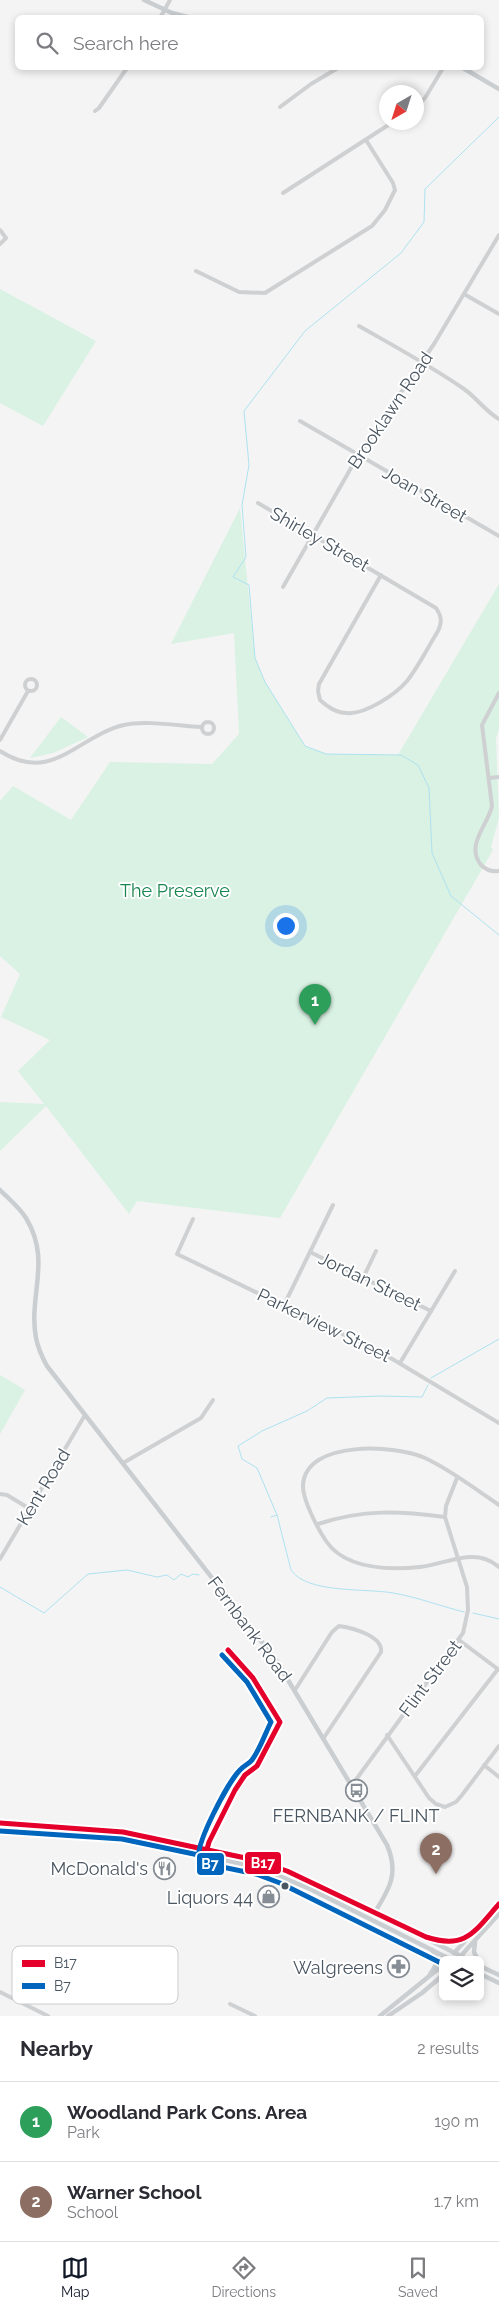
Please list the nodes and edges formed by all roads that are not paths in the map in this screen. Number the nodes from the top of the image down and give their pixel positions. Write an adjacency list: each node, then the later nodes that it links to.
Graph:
1 (144, 0): 3 (main road)
2 (170, 0): 3 (street)
3 (164, 10): 4 (street); 5 (main road)
4 (162, 15)
5 (182, 15)
6 (126, 70): 13 (street)
7 (335, 70): 12 (street)
8 (441, 70): 11 (street)
9 (466, 70): 10 (main road)
10 (499, 89)
11 (424, 99)
12 (280, 107)
13 (94, 111)
14 (381, 130): 15 (street)
15 (366, 140): 16 (street); 20 (street)
16 (282, 193)
17 (0, 230): 19 (street)
18 (499, 235): 21 (street, Brooklawn Road)
19 (0, 244)
20 (196, 271)
21 (464, 294): 22 (street); 24 (street, Brooklawn Road)
22 (499, 314)
23 (359, 326): 24 (street)
24 (422, 362): 25 (street); 27 (street, Brooklawn Road)
25 (499, 419)
26 (300, 421): 27 (street, Joan Street)
27 (359, 455): 29 (street, Brooklawn Road); 30 (street, Joan Street)
28 (258, 503): 29 (street, Shirley Street)
29 (313, 534): 31 (street, Shirley Street); 32 (street, Brooklawn Road)
30 (499, 536)
31 (381, 575): 31 (street, Shirley Street)
32 (282, 587)
33 (28, 690): 36 (street)
34 (499, 693): 39 (street)
35 (201, 727): 37 (street)
36 (0, 740)
37 (0, 751)
38 (499, 777): 39 (street)
39 (490, 778): 40 (street)
40 (499, 871)
41 (0, 1190): 52 (main road, Fernbank Road)
42 (333, 1205): 45 (street)
43 (193, 1219): 48 (street, Parkerview Street)
44 (376, 1251): 47 (street)
45 (310, 1252): 47 (street, Jordan Street); 48 (street)
46 (455, 1271): 49 (street)
47 (363, 1278): 49 (street, Jordan Street)
48 (284, 1305): 50 (street, Parkerview Street)
49 (431, 1311): 50 (street)
50 (400, 1363): 53 (street, Parkerview Street)
51 (213, 1400): 54 (street)
52 (85, 1415): 54 (main road, Fernbank Road); 58 (street, Kent Road)
53 (499, 1423)
54 (123, 1463): 66 (main road, Fernbank Road)
55 (457, 1478): 57 (street); 59 (street, Flint Street); 60 (street)
56 (0, 1494): 58 (street)
57 (499, 1505)
58 (30, 1509): 61 (street, Kent Road)
59 (446, 1517): 60 (street); 62 (street, Flint Street)
60 (318, 1524): 62 (street)
61 (1, 1557)
62 (457, 1558): 63 (street); 64 (street, Flint Street)
63 (499, 1567)
64 (459, 1640): 65 (street); 67 (street, Flint Street)
65 (498, 1670): 71 (street)
66 (295, 1690): 68 (main road, Fernbank Road); 68 (street)
67 (387, 1735): 71 (street); 73 (street, Flint Street)
68 (323, 1739): 77 (main road, Fernbank Road)
69 (499, 1746): 70 (street)
70 (484, 1765): 71 (street); 72 (street)
71 (415, 1776)
72 (499, 1777)
73 (355, 1781)
74 (0, 1823): 77 (main road)
75 (0, 1830): 82 (main road)
76 (499, 1904): 79 (main road)
77 (375, 1912): 81 (main road)
78 (499, 1914): 80 (main road)
79 (477, 1928): 81 (main road); 83 (main road)
80 (480, 1935): 84 (main road); 87 (main road)
81 (426, 1937): 83 (main road)
82 (428, 1948): 85 (main road); 93 (main road)
83 (455, 1952): 84 (main road); 86 (main road)
84 (461, 1955)
85 (444, 1956)
86 (452, 1956)
87 (476, 1956)
88 (484, 1966): 90 (main road)
89 (439, 1969): 93 (main road)
90 (498, 1975)
91 (484, 1976): 94 (main road)
92 (439, 1979): 102 (main road)
93 (426, 1980): 101 (main road)
94 (499, 1984)
95 (0, 1992): 96 (street)
96 (12, 1998)
97 (24, 2004): 99 (street)
98 (230, 2004): 100 (street)
99 (48, 2016)
100 (256, 2016)
101 (380, 2016)
102 (388, 2016)

